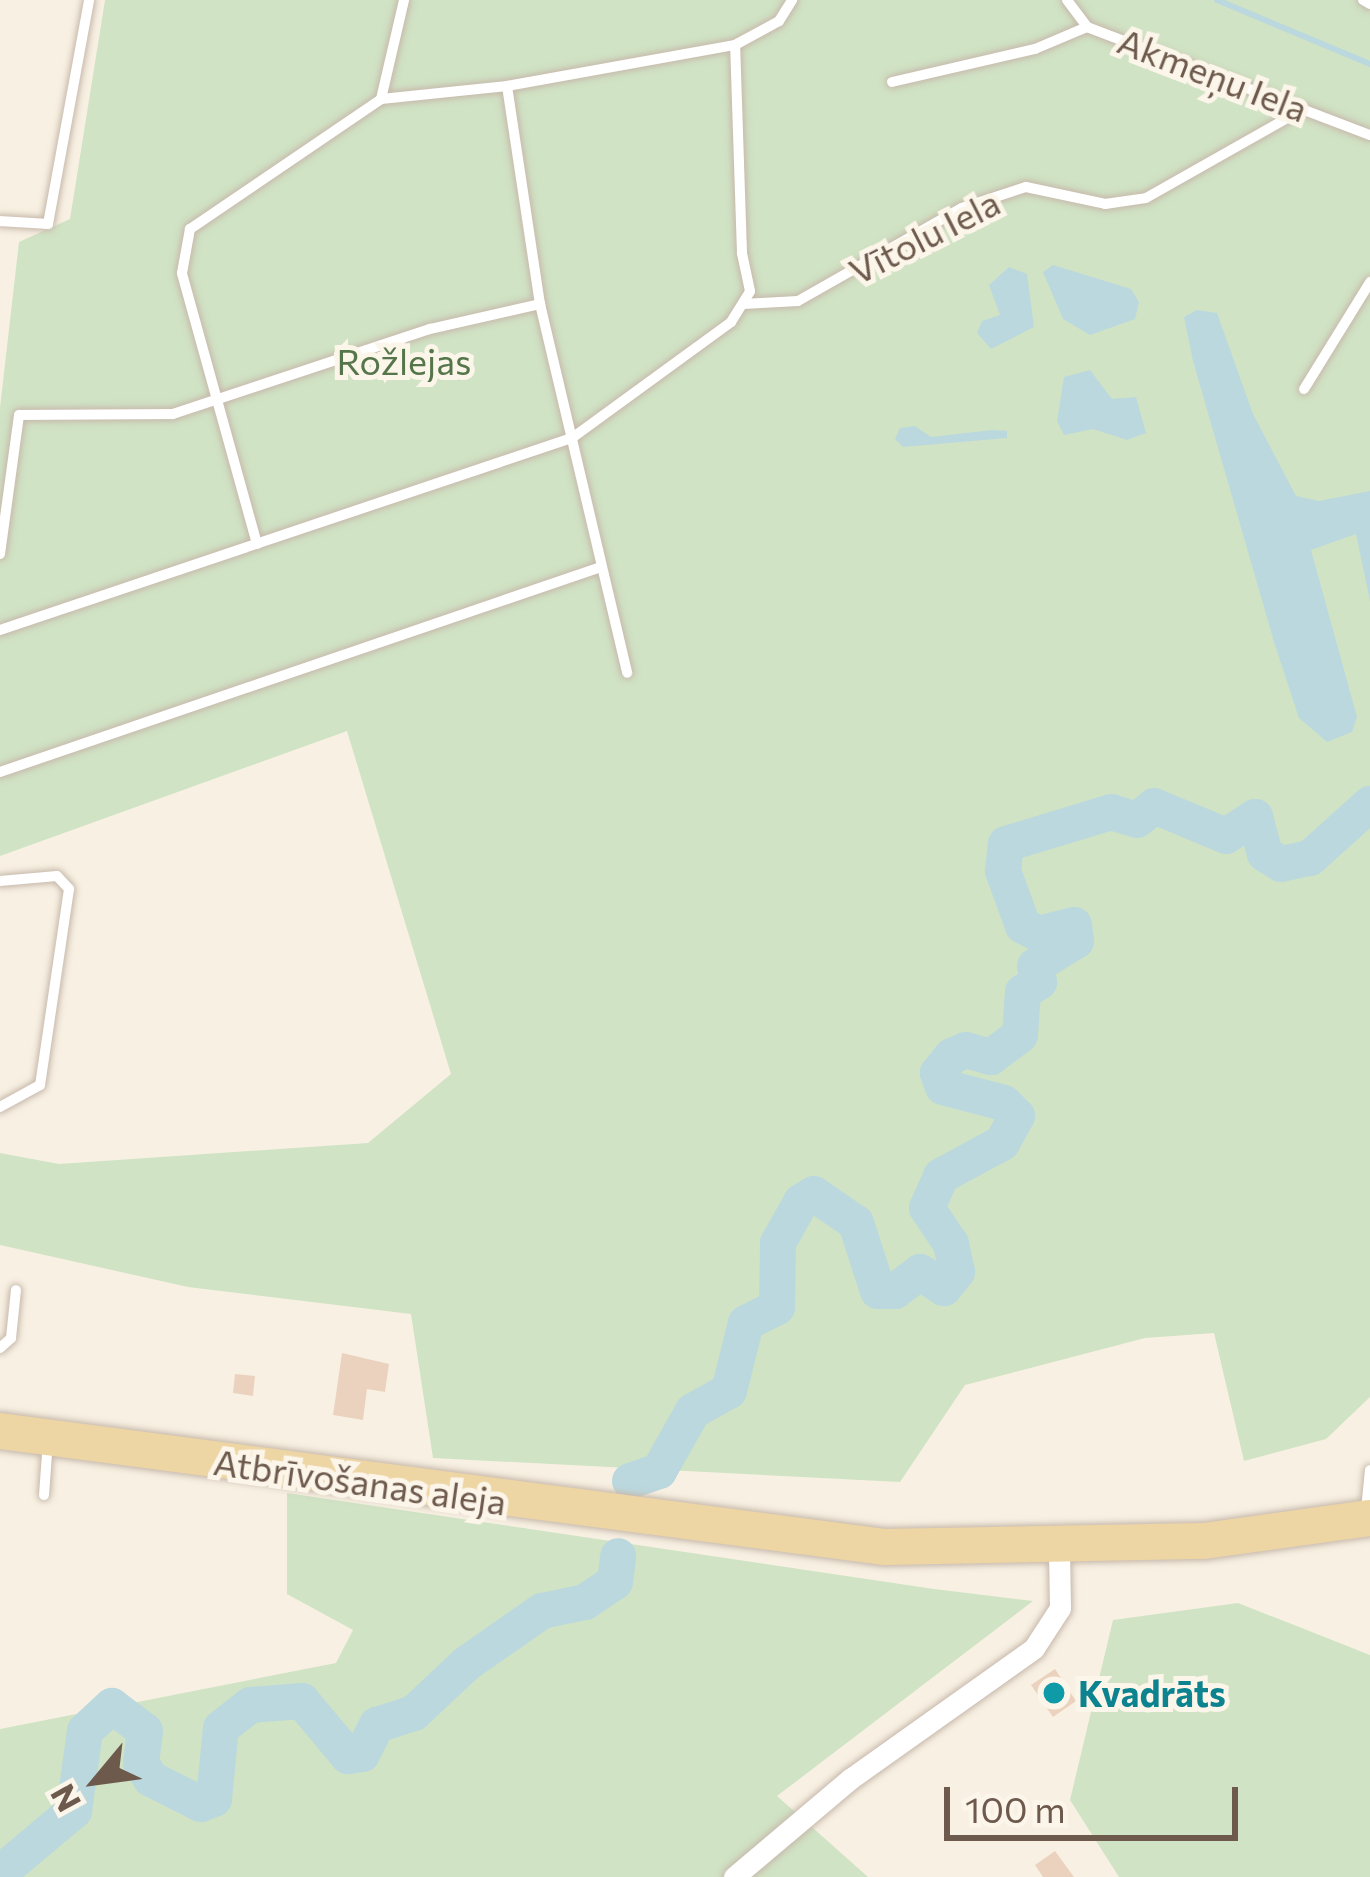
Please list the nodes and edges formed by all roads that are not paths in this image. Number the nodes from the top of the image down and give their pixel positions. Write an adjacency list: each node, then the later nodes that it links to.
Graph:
1 (88, 0): 12 (lane)
2 (404, 0): 9 (lane)
3 (792, 0): 6 (lane)
4 (1067, 0): 5 (lane, Akmeņu Iela)
5 (1087, 27): 7 (lane); 10 (lane, Akmeņu Iela)
6 (735, 45): 8 (lane); 15 (lane)
7 (892, 82)
8 (507, 86): 9 (lane); 14 (lane)
9 (381, 99): 17 (lane)
10 (1291, 104): 11 (lane, Akmeņu Iela); 15 (lane, Vītolu Iela)
11 (1370, 135)
12 (0, 220)
13 (1370, 282): 16 (lane)
14 (540, 304): 17 (lane); 18 (lane)
15 (743, 304): 18 (lane)
16 (1304, 389)
17 (212, 404): 19 (lane); 20 (lane)
18 (572, 438): 19 (lane); 21 (lane)
19 (257, 544): 22 (lane)
20 (0, 554)
21 (601, 567): 23 (lane); 24 (lane)
22 (0, 630)
23 (627, 673)
24 (0, 772)
25 (0, 881): 26 (lane)
26 (0, 1107)
27 (16, 1290): 28 (lane)
28 (0, 1348)
29 (0, 1431): 30 (main road, Atbrīvošanas aleja)
30 (49, 1438): 32 (lane); 34 (main road, Atbrīvošanas aleja)
31 (1370, 1470): 33 (lane)
32 (44, 1495)
33 (1368, 1518): 34 (main road, Atbrīvošanas aleja)
34 (1059, 1549): 35 (street)
35 (734, 1877)

